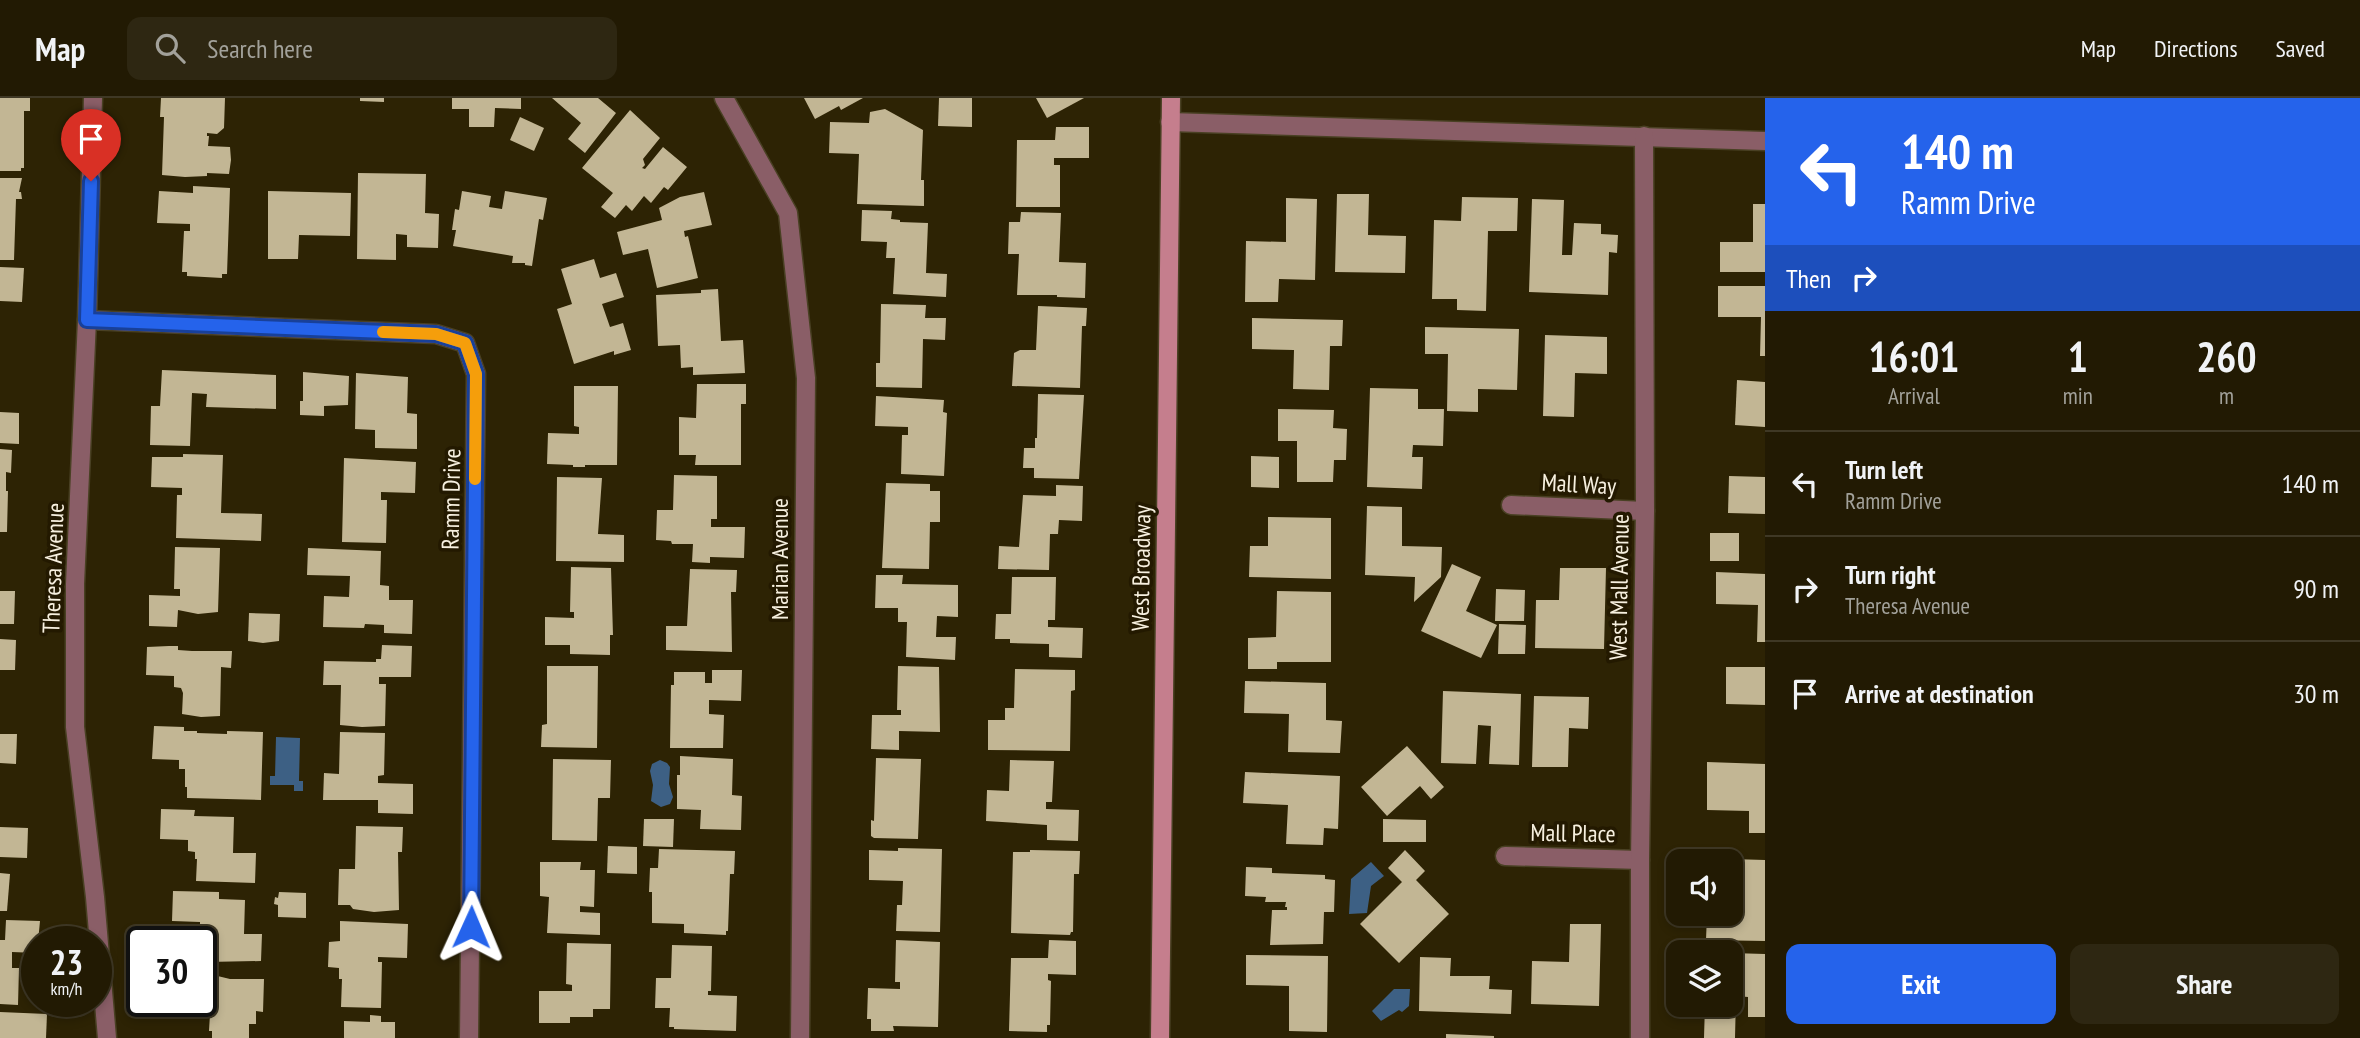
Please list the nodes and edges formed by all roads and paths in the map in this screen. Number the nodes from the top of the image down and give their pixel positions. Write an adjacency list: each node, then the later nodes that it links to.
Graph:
1 (93, 98): 7 (street, Theresa Avenue)
2 (724, 98): 14 (street, Marian Avenue)
3 (1171, 98): 4 (main road, West Broadway)
4 (1170, 122): 5 (street); 15 (main road, West Broadway)
5 (1644, 136): 6 (street); 9 (street, West Mall Avenue)
6 (1765, 141)
7 (87, 320): 12 (street, Theresa Avenue); 13 (street, Ramm Drive)
8 (1511, 505): 9 (street, Mall Way)
9 (1645, 512): 11 (street, West Mall Avenue)
10 (1505, 856): 11 (street, Mall Place)
11 (1640, 859): 16 (street, West Mall Avenue)
12 (107, 1038)
13 (469, 1038)
14 (800, 1038)
15 (1160, 1038)
16 (1640, 1038)

